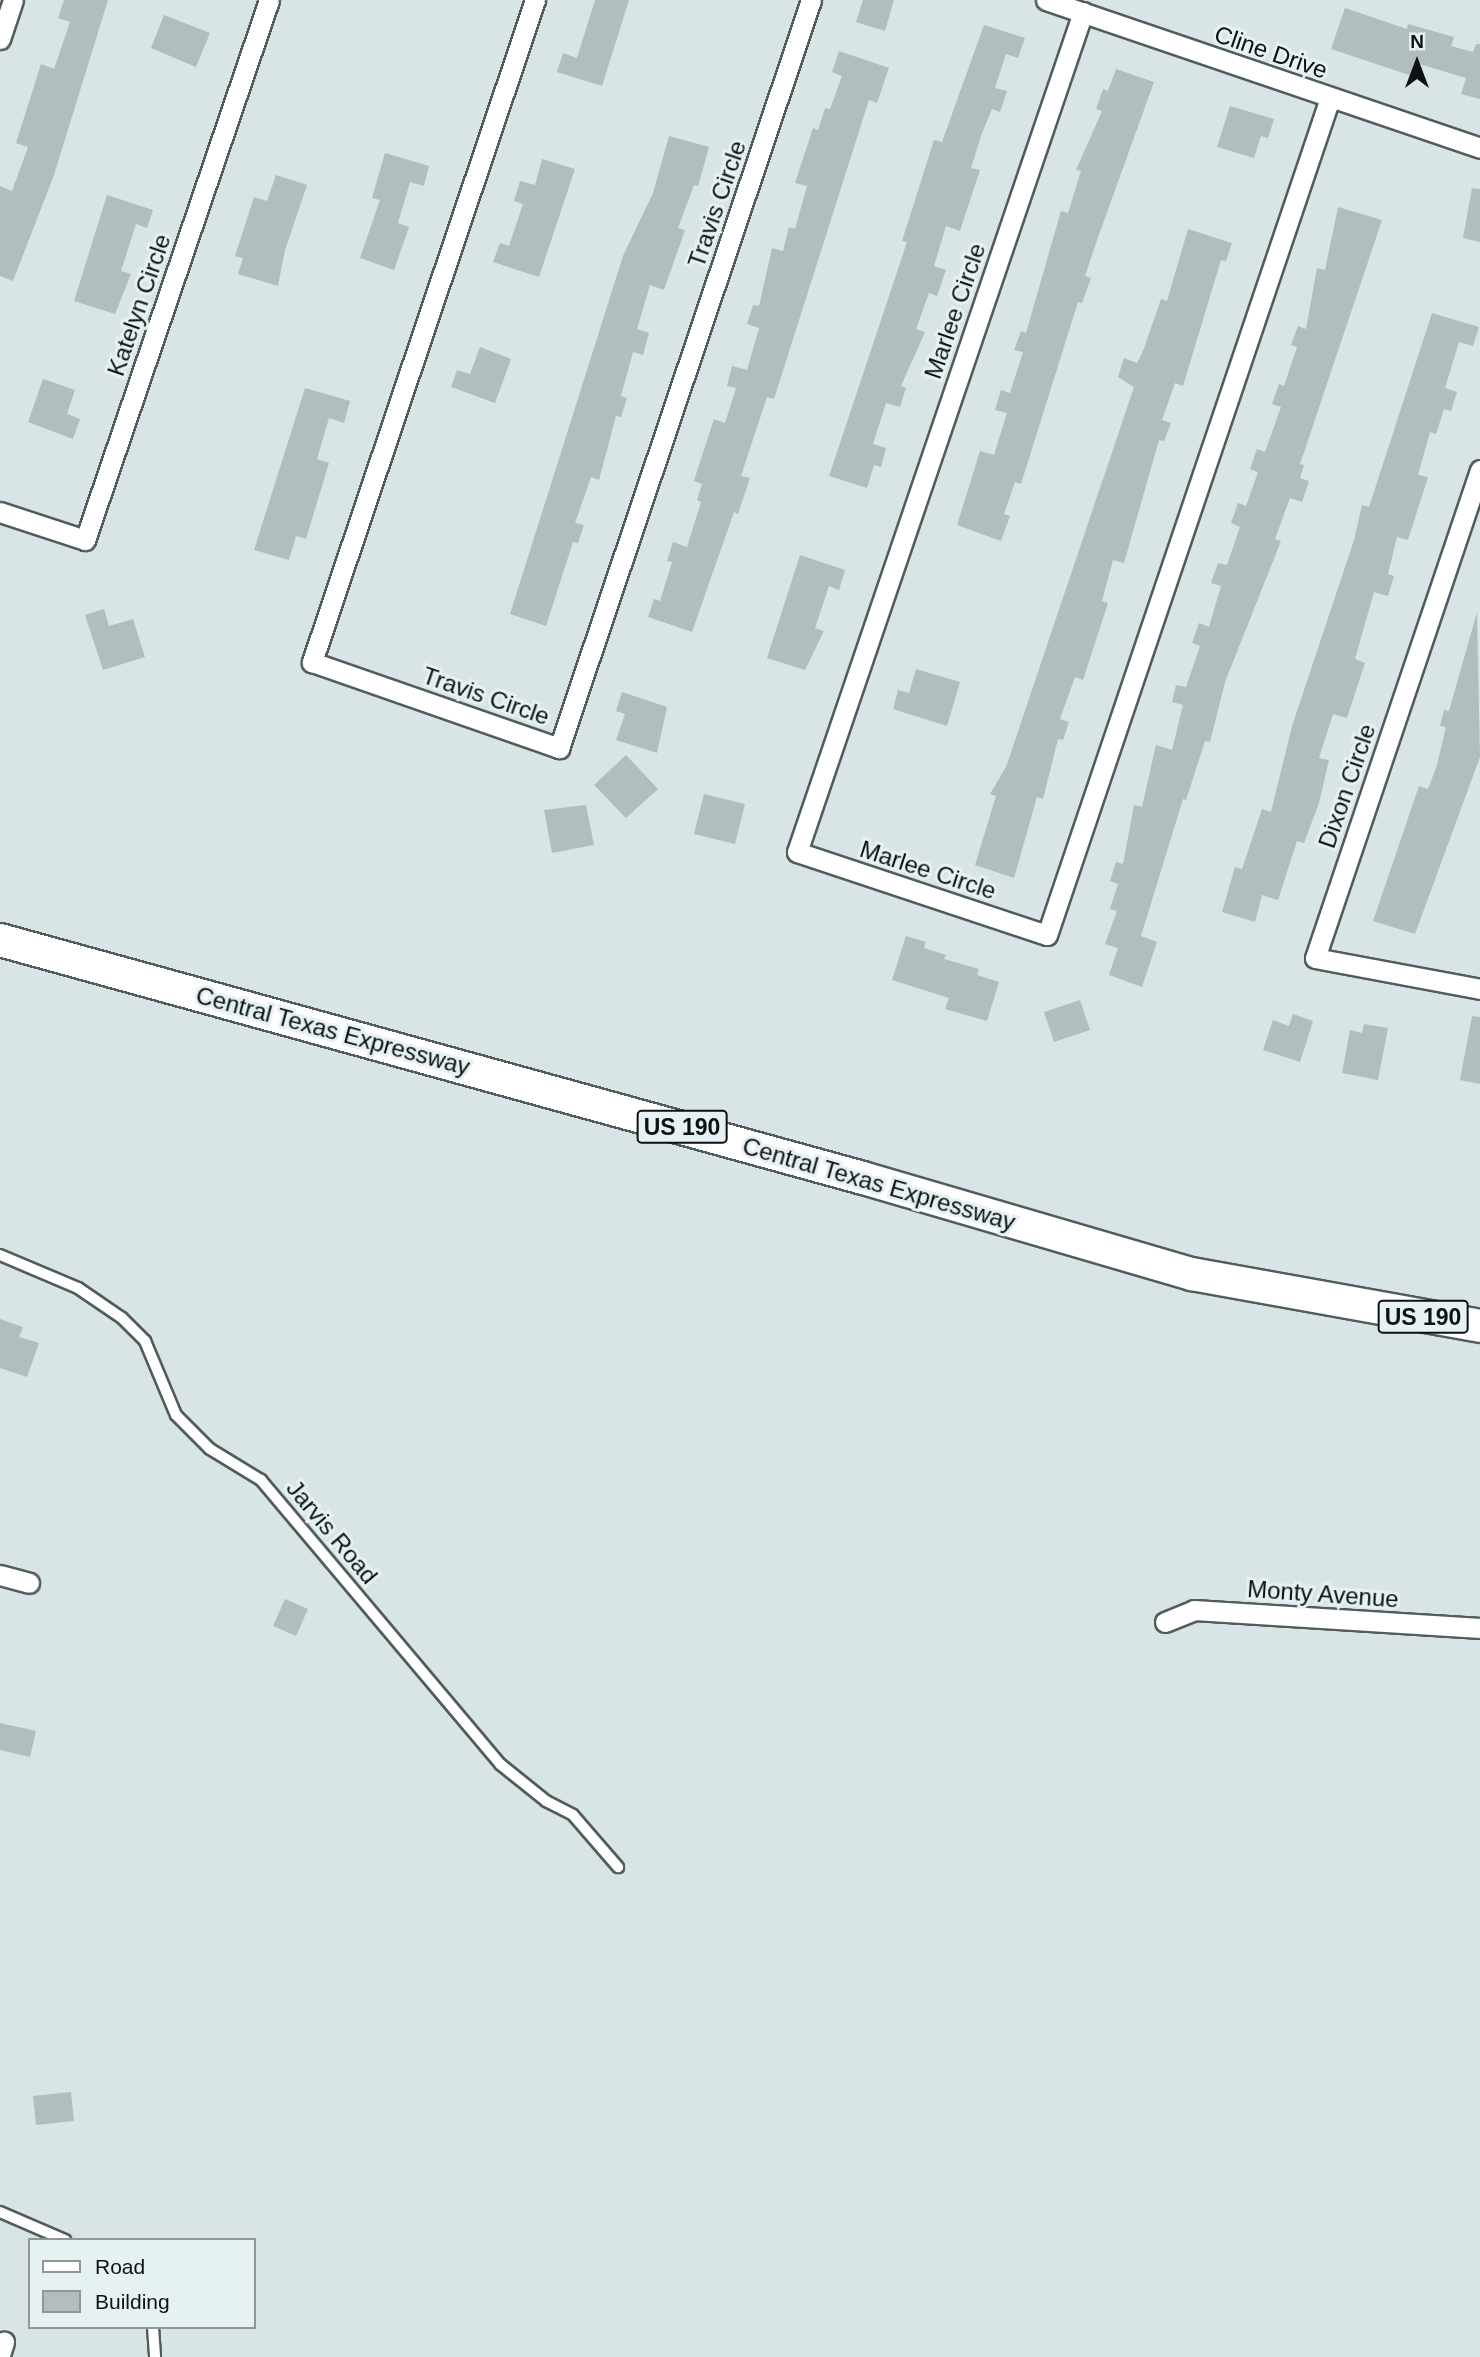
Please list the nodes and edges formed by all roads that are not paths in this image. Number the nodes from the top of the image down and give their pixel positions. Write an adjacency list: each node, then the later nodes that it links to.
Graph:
1 (13, 0): 7 (street)
2 (269, 0): 11 (street, Katelyn Circle)
3 (535, 0): 4 (street, Travis Circle)
4 (811, 0)
5 (1046, 0): 6 (street, Cline Drive)
6 (1083, 12): 8 (street, Cline Drive); 8 (street, Marlee Circle)
7 (0, 39)
8 (1330, 98): 9 (street, Cline Drive)
9 (1480, 148)
10 (1480, 470): 13 (street, Dixon Circle)
11 (0, 512)
12 (0, 940): 15 (highway, Central Texas Expressway / US 190)
13 (1480, 989)
14 (0, 1255): 20 (lane, Jarvis Road)
15 (1480, 1325)
16 (0, 1575): 17 (street)
17 (29, 1583)
18 (1165, 1622): 19 (street, Monty Avenue)
19 (1480, 1628)
20 (618, 1867)
21 (0, 2213): 22 (lane)
22 (60, 2238)
23 (153, 2329): 24 (lane)
24 (155, 2357)

